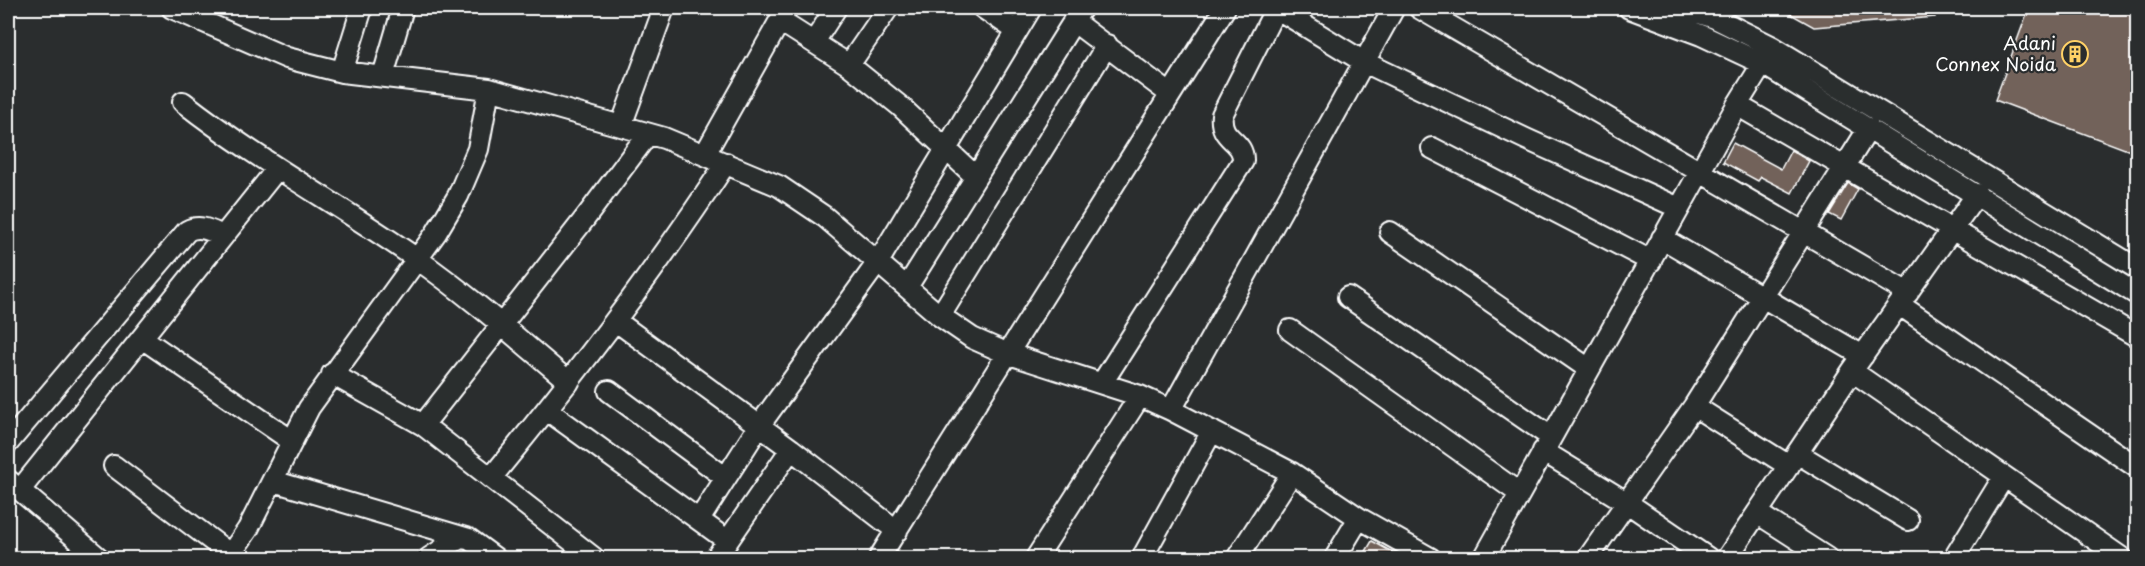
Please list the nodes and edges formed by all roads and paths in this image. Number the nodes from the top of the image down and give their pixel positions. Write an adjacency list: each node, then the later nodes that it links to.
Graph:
1 (172, 8): 15 (street)
2 (362, 8): 25 (street)
3 (403, 8): 26 (street)
4 (664, 8): 31 (street)
5 (836, 8): 19 (street)
6 (888, 8): 24 (street)
7 (982, 8): 18 (street)
8 (1031, 8): 18 (street)
9 (1225, 8): 28 (street)
10 (1276, 8): 22 (street); 69 (street)
11 (1394, 8): 22 (street)
12 (1419, 8): 40 (street)
13 (1629, 8): 23 (street)
14 (1683, 8): 21 (street)
15 (203, 14): 25 (street)
16 (783, 14): 19 (street); 36 (street)
17 (1077, 14): 20 (street); 41 (street)
18 (1017, 31): 34 (street)
19 (814, 42): 24 (street)
20 (1107, 45): 28 (street); 58 (street)
21 (1773, 47): 23 (street); 52 (street)
22 (1364, 62): 43 (street); 74 (street)
23 (1763, 64): 30 (street); 32 (street)
24 (849, 65): 34 (street)
25 (342, 72): 26 (street)
26 (383, 76): 27 (street)
27 (489, 89): 31 (street); 49 (street)
28 (1170, 94): 64 (street)
29 (183, 102): 39 (street)
30 (1737, 105): 38 (street); 40 (street)
31 (621, 126): 33 (street)
32 (1869, 128): 38 (street); 42 (street)
33 (648, 134): 36 (street); 60 (street)
34 (945, 148): 41 (street); 51 (street)
35 (1432, 148): 50 (street)
36 (705, 154): 37 (street)
37 (726, 163): 51 (street); 59 (street)
38 (1845, 166): 44 (street); 45 (street)
39 (277, 168): 47 (street); 49 (street)
40 (1700, 171): 43 (street); 45 (street)
41 (976, 177): 53 (street)
42 (1977, 194): 44 (street); 54 (street)
43 (1679, 208): 48 (street)
44 (1953, 229): 57 (street); 62 (street)
45 (1803, 230): 55 (street); 57 (street)
46 (1390, 232): 66 (street)
47 (223, 236): 63 (street); 79 (street)
48 (1662, 238): 50 (street); 55 (street)
49 (417, 259): 60 (street); 67 (street)
50 (1651, 261): 66 (street)
51 (878, 262): 53 (street); 76 (street)
52 (2138, 269)
53 (907, 287): 58 (street)
54 (2138, 295)
55 (1763, 296): 65 (street); 72 (street)
56 (1348, 297): 80 (street)
57 (1904, 299): 65 (street); 84 (street)
58 (940, 316): 64 (street)
59 (616, 321): 68 (street); 76 (street)
60 (502, 324): 68 (street); 75 (street)
61 (1290, 330): 91 (street)
62 (2138, 337)
63 (142, 338): 78 (street); 90 (street)
64 (1006, 353): 69 (street); 97 (street)
65 (1858, 363): 82 (street); 88 (street)
66 (1589, 369): 80 (street)
67 (332, 374): 75 (street); 78 (street)
68 (569, 382): 73 (street)
69 (1102, 383): 71 (street)
70 (609, 391): 87 (street)
71 (1140, 396): 74 (street); 107 (street)
72 (1694, 406): 82 (street); 92 (street)
73 (547, 410): 86 (street); 95 (street)
74 (1171, 410): 77 (street)
75 (423, 425): 86 (street)
76 (759, 426): 81 (street); 87 (street)
77 (1212, 431): 85 (street); 108 (street)
78 (292, 441): 89 (street)
79 (8, 443)
80 (1547, 444): 91 (street); 92 (street)
81 (791, 449): 97 (street); 99 (street)
82 (1793, 460): 93 (street); 96 (street)
83 (114, 466): 100 (street)
84 (2138, 468)
85 (1292, 473): 94 (street); 109 (street)
86 (491, 478): 104 (street)
87 (726, 478): 95 (street)
88 (2003, 478): 117 (street); 118 (street)
89 (273, 481): 98 (street); 100 (street)
90 (14, 485): 101 (street)
91 (1520, 493): 112 (street)
92 (1626, 502): 113 (street); 114 (street)
93 (1757, 513): 115 (street); 116 (street)
94 (1359, 518): 110 (street); 111 (street)
95 (699, 520): 99 (street)
96 (1908, 520)
97 (897, 531): 106 (street)
98 (469, 539): 102 (street); 103 (street)
99 (728, 541): 105 (street)
100 (230, 557)
101 (99, 558)
102 (429, 558)
103 (495, 558)
104 (594, 558)
105 (716, 558)
106 (879, 558)
107 (1036, 558)
108 (1142, 558)
109 (1238, 558)
110 (1335, 558)
111 (1430, 558)
112 (1484, 558)
113 (1588, 558)
114 (1708, 558)
115 (1727, 558)
116 (1827, 558)
117 (1954, 558)
118 (2122, 558)

